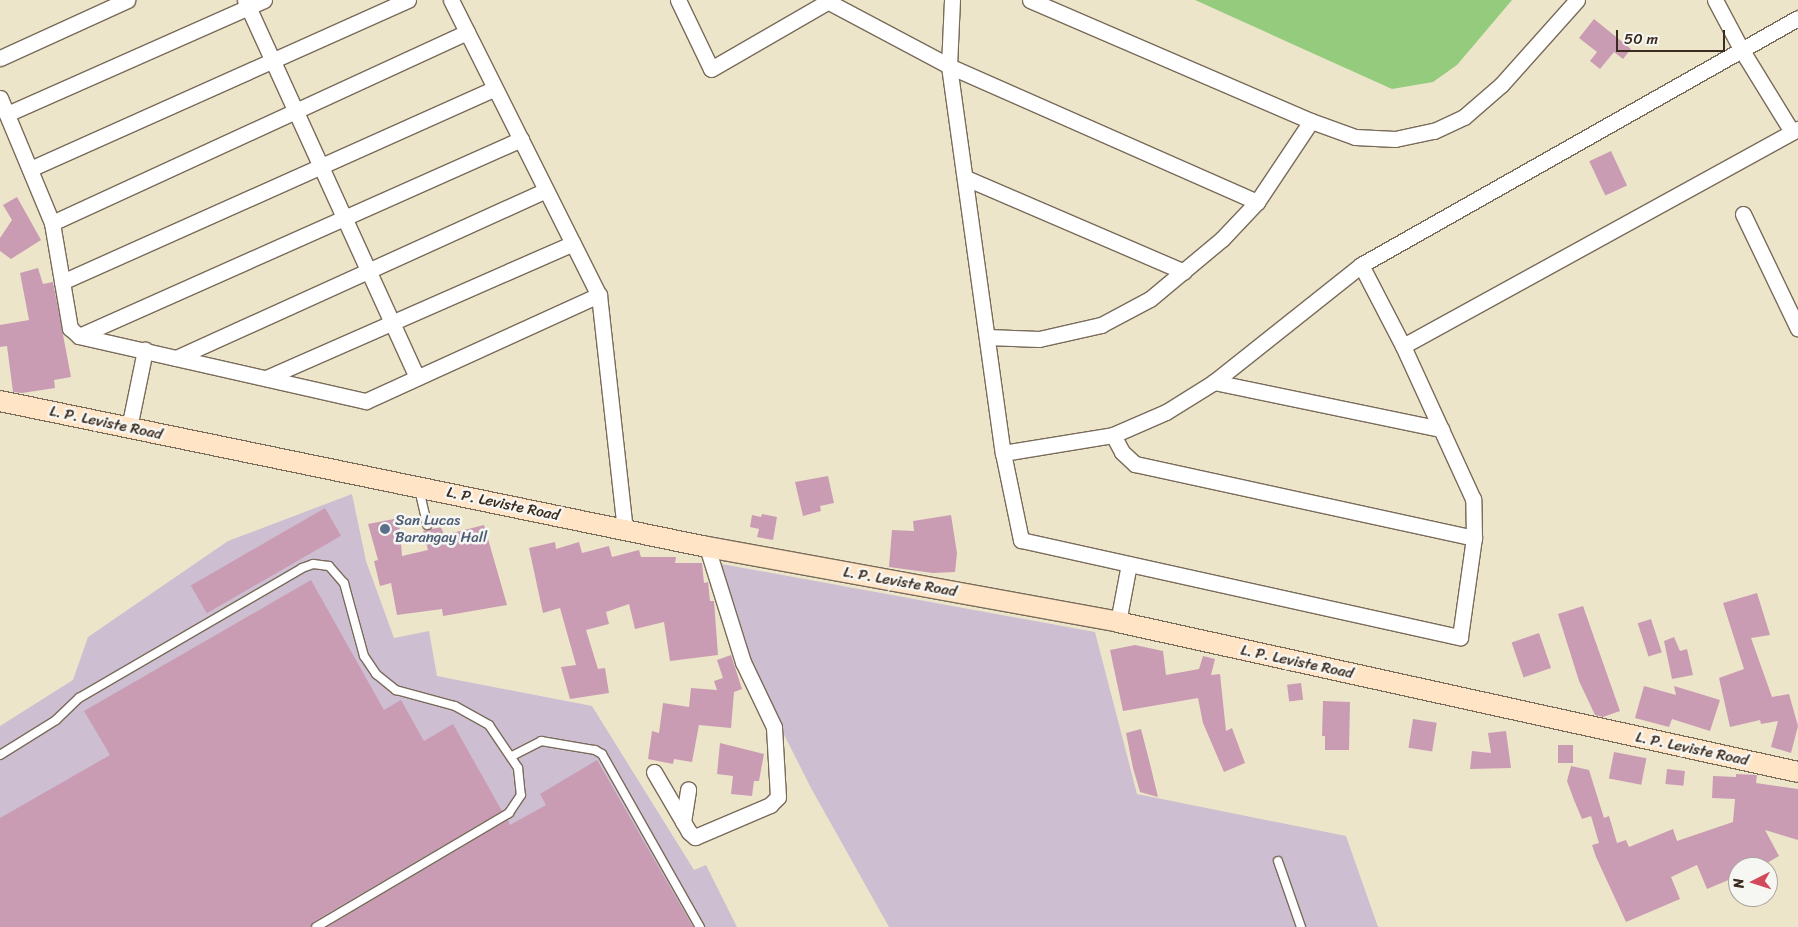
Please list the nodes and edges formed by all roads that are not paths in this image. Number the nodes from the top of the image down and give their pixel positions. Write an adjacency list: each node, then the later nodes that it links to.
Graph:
1 (127, 0): 15 (street)
2 (264, 0): 11 (street)
3 (408, 0): 16 (street)
4 (451, 0): 13 (street)
5 (678, 0): 10 (street)
6 (952, 0): 17 (street)
7 (1030, 0): 22 (street)
8 (1577, 0): 22 (street)
9 (1716, 0): 14 (street)
10 (826, 1): 17 (street)
11 (247, 4): 16 (street); 21 (street)
12 (1798, 18): 14 (street)
13 (467, 32): 18 (street); 20 (street)
14 (1741, 49): 23 (street); 34 (street)
15 (0, 58)
16 (273, 60): 20 (street); 26 (street)
17 (949, 66): 27 (street); 29 (street)
18 (495, 88): 24 (street); 25 (street)
19 (0, 98): 21 (street)
20 (296, 111): 25 (street); 32 (street)
21 (7, 114): 26 (street)
22 (1311, 122): 29 (street)
23 (1795, 131): 43 (street)
24 (521, 140): 28 (street); 31 (street)
25 (321, 166): 31 (street); 37 (street)
26 (30, 169): 32 (street)
27 (966, 178): 36 (street); 42 (street)
28 (546, 190): 33 (street); 35 (street)
29 (1257, 202): 36 (street)
30 (1743, 214): 40 (street)
31 (344, 218): 35 (street); 41 (street)
32 (52, 223): 37 (street)
33 (573, 243): 38 (street); 39 (street)
34 (1360, 265): 43 (street); 48 (street)
35 (368, 270): 39 (street); 45 (street)
36 (1184, 272): 42 (street)
37 (62, 282): 41 (street)
38 (599, 295): 46 (street); 56 (street)
39 (392, 322): 46 (street); 47 (street)
40 (1798, 329)
41 (79, 336): 44 (street)
42 (987, 337): 53 (street)
43 (1403, 346): 51 (street)
44 (145, 350): 45 (street); 50 (street)
45 (176, 358): 47 (street)
46 (417, 377): 47 (street)
47 (266, 378)
48 (1214, 382): 51 (street); 52 (street)
49 (0, 401): 50 (main road, L. P. Leviste Road)
50 (129, 428): 54 (main road, L. P. Leviste Road)
51 (1441, 430): 57 (street)
52 (1113, 435): 53 (street); 57 (street)
53 (1003, 453): 59 (street)
54 (418, 487): 55 (lane); 56 (main road, L. P. Leviste Road)
55 (427, 525)
56 (625, 530): 58 (main road, L. P. Leviste Road)
57 (1474, 538): 59 (street)
58 (706, 547): 60 (main road, L. P. Leviste Road); 66 (street)
59 (1129, 564): 60 (street)
60 (1118, 622): 64 (main road, L. P. Leviste Road)
61 (0, 755): 62 (lane)
62 (512, 756): 68 (lane); 69 (lane)
63 (654, 772): 66 (street)
64 (1798, 772)
65 (688, 789): 66 (street)
66 (683, 822)
67 (1278, 861): 70 (lane)
68 (316, 927)
69 (700, 927)
70 (1300, 927)

